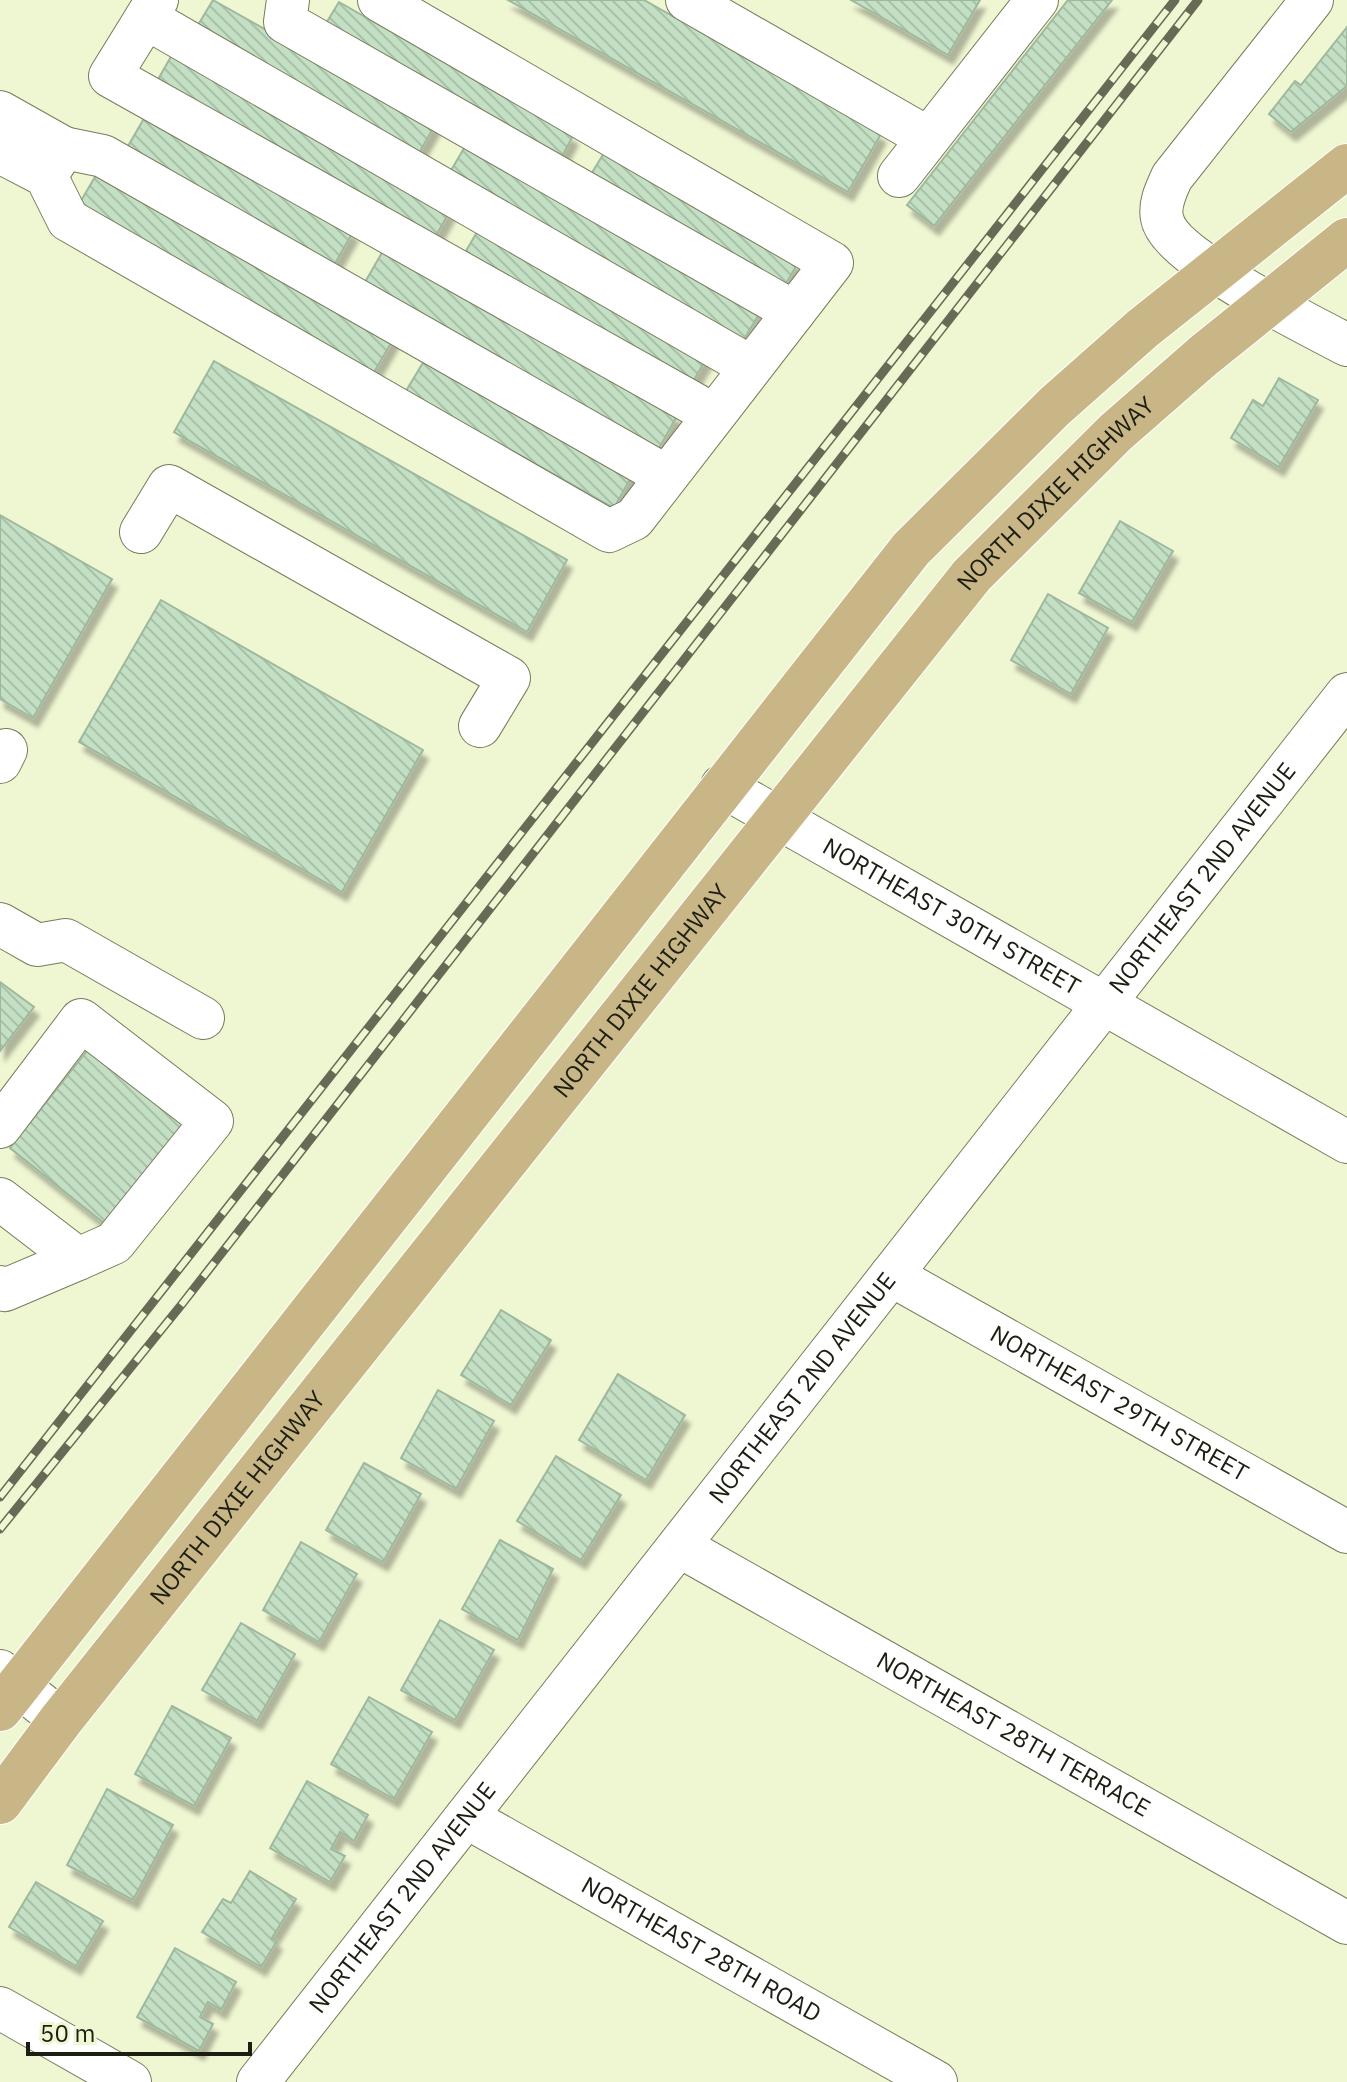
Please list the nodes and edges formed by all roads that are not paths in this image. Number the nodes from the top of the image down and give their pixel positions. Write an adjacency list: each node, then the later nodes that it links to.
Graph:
1 (288, 0): 16 (street)
2 (379, 0): 16 (street)
3 (687, 0): 8 (street)
4 (1037, 0): 8 (street)
5 (1312, 0): 14 (street)
6 (152, 9): 18 (street); 19 (street)
7 (0, 112): 10 (street)
8 (928, 138): 12 (street)
9 (0, 152): 10 (street)
10 (55, 162): 20 (street); 20 (street)
11 (1347, 166): 14 (main road)
12 (899, 176)
13 (1347, 240): 15 (main road, NORTH DIXIE HIGHWAY)
14 (1213, 270): 15 (street); 25 (main road)
15 (1269, 301): 17 (street); 26 (main road, NORTH DIXIE HIGHWAY)
16 (794, 312): 18 (street)
17 (1347, 345)
18 (751, 367): 19 (street)
19 (714, 415): 20 (street)
20 (666, 476)
21 (141, 532): 23 (street)
22 (1347, 694): 24 (street, NORTHEAST 2ND AVENUE)
23 (480, 726)
24 (1332, 743): 28 (street, NORTHEAST 2ND AVENUE)
25 (722, 786): 26 (street, NORTHEAST 30TH STREET); 38 (main road)
26 (778, 819): 28 (street, NORTHEAST 30TH STREET); 39 (main road, NORTH DIXIE HIGHWAY)
27 (0, 924): 29 (street)
28 (1104, 1005): 31 (street, NORTHEAST 30TH STREET); 34 (street, NORTHEAST 2ND AVENUE)
29 (203, 1018)
30 (0, 1127): 33 (street)
31 (1347, 1142)
32 (0, 1199): 33 (street)
33 (78, 1259): 35 (street)
34 (891, 1275): 36 (street, NORTHEAST 29TH STREET); 37 (street, NORTHEAST 2ND AVENUE)
35 (0, 1287)
36 (1347, 1532)
37 (679, 1546): 41 (street, NORTHEAST 2ND AVENUE); 42 (street, NORTHEAST 28TH TERRACE)
38 (6, 1688): 39 (street)
39 (61, 1720): 40 (main road, NORTH DIXIE HIGHWAY)
40 (0, 1802)
41 (466, 1817): 45 (street, NORTHEAST 2ND AVENUE); 46 (street, NORTHEAST 28TH ROAD)
42 (1347, 1923)
43 (0, 2008): 44 (street)
44 (130, 2082)
45 (258, 2082)
46 (936, 2082)

